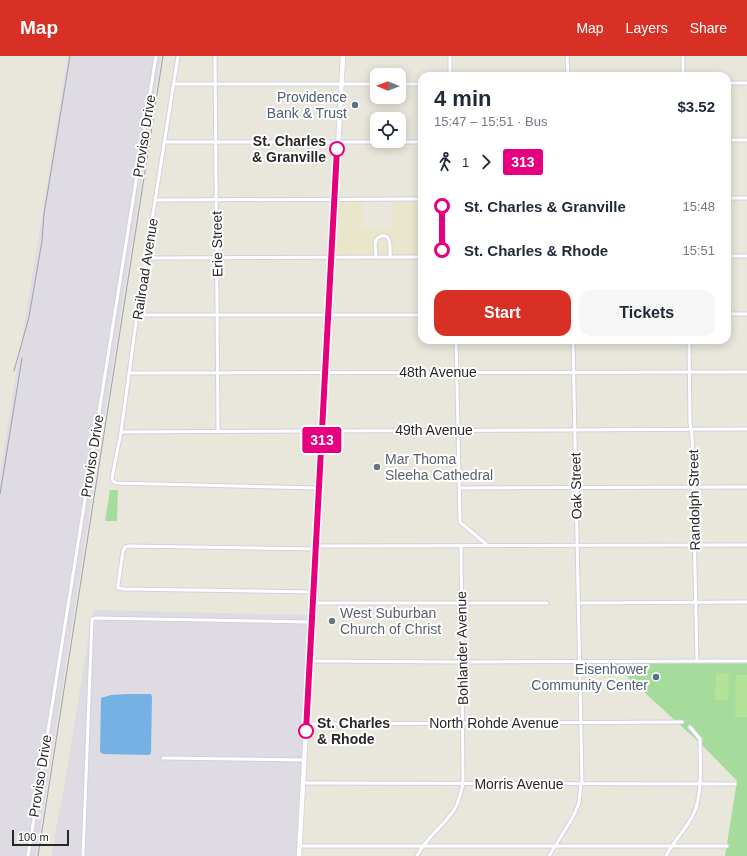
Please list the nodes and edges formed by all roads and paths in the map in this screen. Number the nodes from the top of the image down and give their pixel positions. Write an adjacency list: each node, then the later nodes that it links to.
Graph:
1 (156, 56): 103 (street, Proviso Drive)
2 (178, 56): 13 (street, Railroad Avenue)
3 (215, 56): 14 (street, Erie Street)
4 (342, 56): 15 (main road)
5 (450, 56): 8 (street)
6 (567, 56): 9 (street)
7 (683, 56): 10 (street)
8 (450, 72)
9 (568, 72)
10 (683, 72)
11 (731, 83): 12 (street)
12 (747, 83)
13 (173, 84): 14 (street); 21 (street, Railroad Avenue)
14 (215, 84): 15 (street); 22 (street, Erie Street)
15 (341, 84): 16 (street); 23 (main road)
16 (370, 84)
17 (406, 84): 18 (street)
18 (418, 84)
19 (731, 140): 20 (street)
20 (747, 140)
21 (164, 142): 22 (street); 30 (street, Railroad Avenue)
22 (216, 142): 23 (street); 27 (street, Erie Street)
23 (338, 142): 24 (street); 28 (main road)
24 (418, 142)
25 (731, 198): 26 (street)
26 (747, 198)
27 (216, 199): 28 (street); 30 (street); 38 (street, Erie Street)
28 (335, 199): 29 (street); 34 (main road)
29 (418, 199)
30 (156, 200): 37 (street, Railroad Avenue)
31 (390, 256): 35 (street); 35 (street); 36 (street)
32 (731, 256): 33 (street)
33 (747, 256)
34 (332, 257): 35 (street); 38 (street); 43 (main road)
35 (376, 257)
36 (418, 257)
37 (146, 258): 38 (street); 41 (street, Railroad Avenue)
38 (217, 258): 42 (street, Erie Street)
39 (731, 314): 40 (street)
40 (747, 314)
41 (137, 315): 42 (street); 53 (street, Railroad Avenue)
42 (217, 315): 43 (street); 54 (street, Erie Street)
43 (328, 315): 44 (street); 48 (main road)
44 (418, 315)
45 (456, 344): 49 (street)
46 (573, 344): 50 (street, Oak Street)
47 (689, 344): 51 (street, Randolph Street)
48 (325, 372): 49 (street, 48th Avenue); 54 (street, 48th Avenue); 60 (main road)
49 (456, 372): 50 (street, 48th Avenue); 58 (street)
50 (574, 372): 51 (street, 48th Avenue); 55 (street, Oak Street)
51 (689, 372): 52 (street, 48th Avenue); 56 (street, Randolph Street)
52 (747, 372)
53 (129, 373): 54 (street, 48th Avenue); 61 (street, Railroad Avenue)
54 (218, 373): 59 (street, Erie Street)
55 (575, 429): 56 (street, 49th Avenue); 58 (street, 49th Avenue); 62 (street, Oak Street)
56 (691, 429): 57 (street, 49th Avenue); 63 (street, Randolph Street)
57 (747, 429)
58 (458, 430): 60 (street, 49th Avenue); 66 (street)
59 (218, 431): 60 (street, 49th Avenue); 61 (street, 49th Avenue)
60 (322, 431): 65 (main road)
61 (121, 432): 65 (street, Railroad Avenue)
62 (576, 487): 63 (street); 66 (street); 69 (street, Oak Street)
63 (693, 487): 64 (street); 70 (street, Randolph Street)
64 (747, 487)
65 (319, 488): 72 (main road)
66 (459, 488): 68 (street)
67 (461, 544): 68 (street); 72 (street); 76 (street, Bohlander Avenue)
68 (486, 544): 69 (street)
69 (577, 545): 70 (street); 78 (street, Oak Street)
70 (694, 545): 71 (street); 79 (street, Randolph Street)
71 (747, 545)
72 (316, 548): 73 (main road); 73 (street)
73 (313, 592): 75 (main road)
74 (747, 602): 79 (street)
75 (313, 603): 76 (street); 80 (main road)
76 (461, 603): 77 (street); 84 (street, Bohlander Avenue)
77 (547, 603)
78 (578, 603): 79 (street); 85 (street, Oak Street)
79 (695, 603): 83 (street, Randolph Street)
80 (312, 622): 82 (main road); 104 (street)
81 (747, 660): 83 (street)
82 (310, 661): 84 (street); 89 (main road)
83 (697, 661): 85 (street)
84 (463, 662): 85 (street); 87 (street, Bohlander Avenue)
85 (579, 662): 88 (street, Oak Street)
86 (682, 722): 88 (street, North Rohde Avenue)
87 (463, 723): 88 (street, North Rohde Avenue); 89 (street, North Rohde Avenue); 94 (street, Bohlander Avenue)
88 (581, 723): 95 (street, Oak Street)
89 (306, 724): 92 (main road)
90 (690, 727): 96 (street)
91 (163, 758): 92 (street)
92 (304, 760): 93 (main road)
93 (303, 783): 94 (street, Morris Avenue); 100 (main road)
94 (463, 784): 95 (street, Morris Avenue); 98 (street, Bohlander Avenue)
95 (582, 784): 96 (street, Morris Avenue); 99 (street, Oak Street)
96 (699, 784): 97 (street, Morris Avenue); 101 (street)
97 (735, 784)
98 (423, 845): 99 (street); 100 (street); 106 (street, Bohlander Avenue)
99 (555, 845): 101 (street); 107 (street, Oak Street)
100 (300, 846): 105 (main road)
101 (671, 846): 102 (street); 108 (street)
102 (727, 846)
103 (28, 856)
104 (84, 856)
105 (299, 856)
106 (417, 856)
107 (549, 856)
108 (666, 856)

